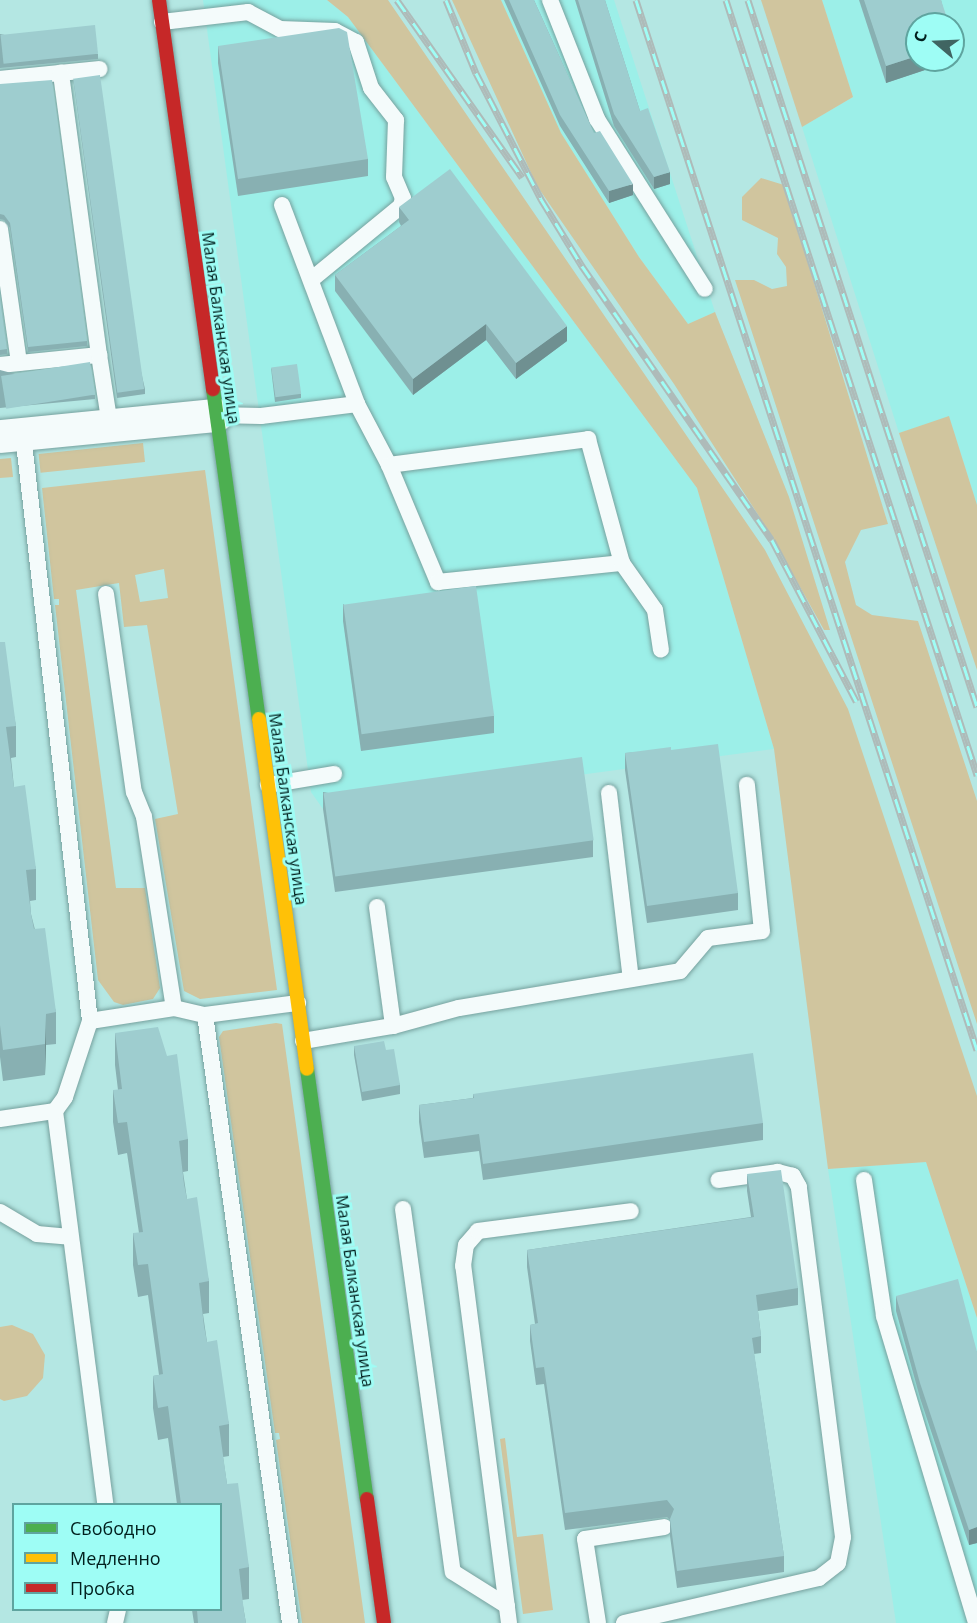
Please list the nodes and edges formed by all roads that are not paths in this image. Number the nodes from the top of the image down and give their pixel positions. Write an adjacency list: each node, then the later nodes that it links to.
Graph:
1 (159, 0): 3 (street, Малая Балканская улица)
2 (550, 0): 10 (lane)
3 (162, 22): 9 (lane); 15 (street, Малая Балканская улица)
4 (100, 69): 5 (lane)
5 (61, 72): 6 (lane); 11 (lane)
6 (0, 79)
7 (282, 205): 9 (lane)
8 (0, 229): 12 (lane)
9 (312, 279): 14 (lane)
10 (705, 289)
11 (99, 355): 12 (lane); 16 (lane)
12 (19, 363): 13 (lane)
13 (0, 365)
14 (357, 404): 15 (lane); 18 (lane)
15 (216, 415): 16 (street); 23 (street, Малая Балканская улица)
16 (110, 425): 17 (street)
17 (12, 435): 31 (lane)
18 (389, 465): 19 (lane); 19 (lane)
19 (622, 563): 21 (lane)
20 (106, 594): 29 (lane)
21 (661, 650)
22 (333, 774): 23 (lane)
23 (268, 785): 28 (street, Малая Балканская улица)
24 (747, 785): 27 (lane)
25 (609, 793): 27 (lane)
26 (377, 907): 32 (lane)
27 (631, 979): 32 (lane)
28 (298, 1004): 30 (lane); 33 (street, Малая Балканская улица)
29 (174, 1008): 30 (lane); 31 (lane)
30 (205, 1014): 46 (lane)
31 (90, 1021): 34 (lane)
32 (393, 1026): 33 (lane)
33 (303, 1041): 47 (street, Малая Балканская улица)
34 (55, 1111): 35 (lane); 41 (lane)
35 (0, 1119)
36 (719, 1180): 49 (lane)
37 (864, 1180): 44 (lane)
38 (403, 1209): 45 (lane)
39 (631, 1211): 45 (lane)
40 (0, 1212): 41 (lane)
41 (70, 1237): 42 (lane)
42 (105, 1503)
43 (664, 1527): 48 (lane)
44 (971, 1575): 50 (lane)
45 (508, 1615)
46 (290, 1623)
47 (384, 1623)
48 (598, 1623)
49 (624, 1623)
50 (976, 1623)

